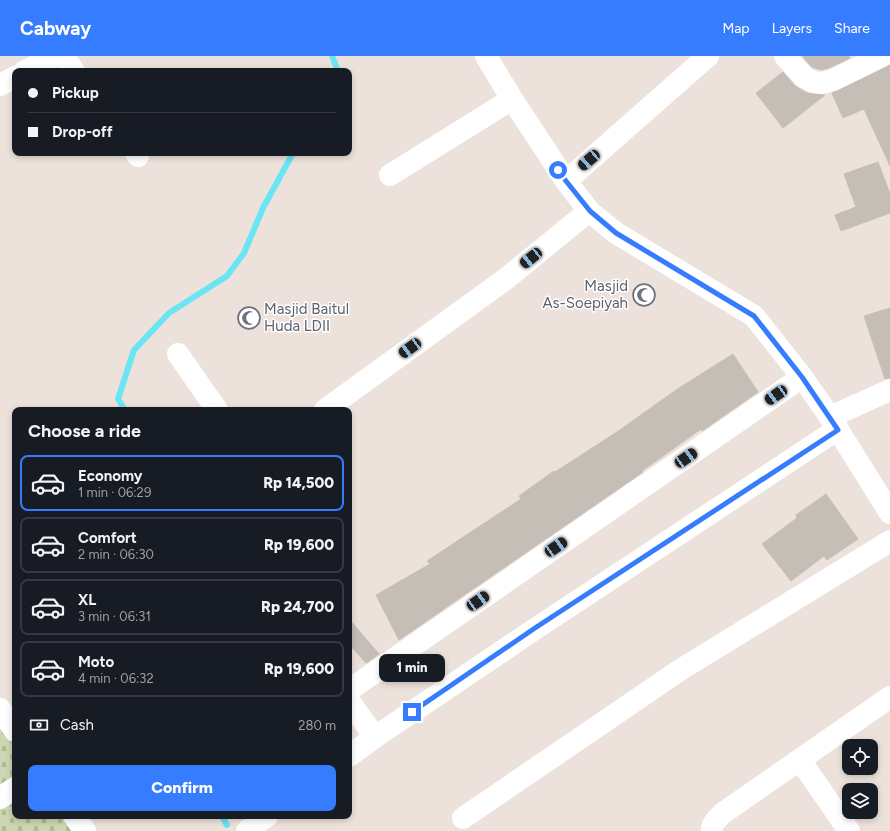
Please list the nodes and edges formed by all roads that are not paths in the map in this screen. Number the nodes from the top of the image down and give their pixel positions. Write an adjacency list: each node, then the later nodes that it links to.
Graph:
1 (56, 56): 7 (street)
2 (63, 56): 8 (street)
3 (486, 56): 11 (street)
4 (708, 56): 13 (street)
5 (785, 56): 6 (street)
6 (882, 56)
7 (31, 68)
8 (72, 68)
9 (12, 79): 10 (street)
10 (0, 85)
11 (512, 99): 12 (street); 13 (street)
12 (390, 175)
13 (566, 181): 14 (street)
14 (590, 211): 16 (street); 19 (street)
15 (178, 354): 18 (street)
16 (802, 377): 20 (street); 23 (street)
17 (890, 390): 20 (street)
18 (215, 407)
19 (329, 407)
20 (834, 423): 21 (street); 28 (street)
21 (890, 513)
22 (890, 541): 33 (street)
23 (352, 688)
24 (888, 702): 30 (street)
25 (352, 705): 28 (street)
26 (0, 708): 27 (street)
27 (12, 726)
28 (375, 737): 29 (street)
29 (352, 754)
30 (800, 760): 38 (street); 39 (street)
31 (12, 790): 32 (street)
32 (0, 798)
33 (463, 818)
34 (76, 819): 36 (street)
35 (263, 819): 37 (street)
36 (85, 831)
37 (247, 831)
38 (712, 831)
39 (849, 831)

